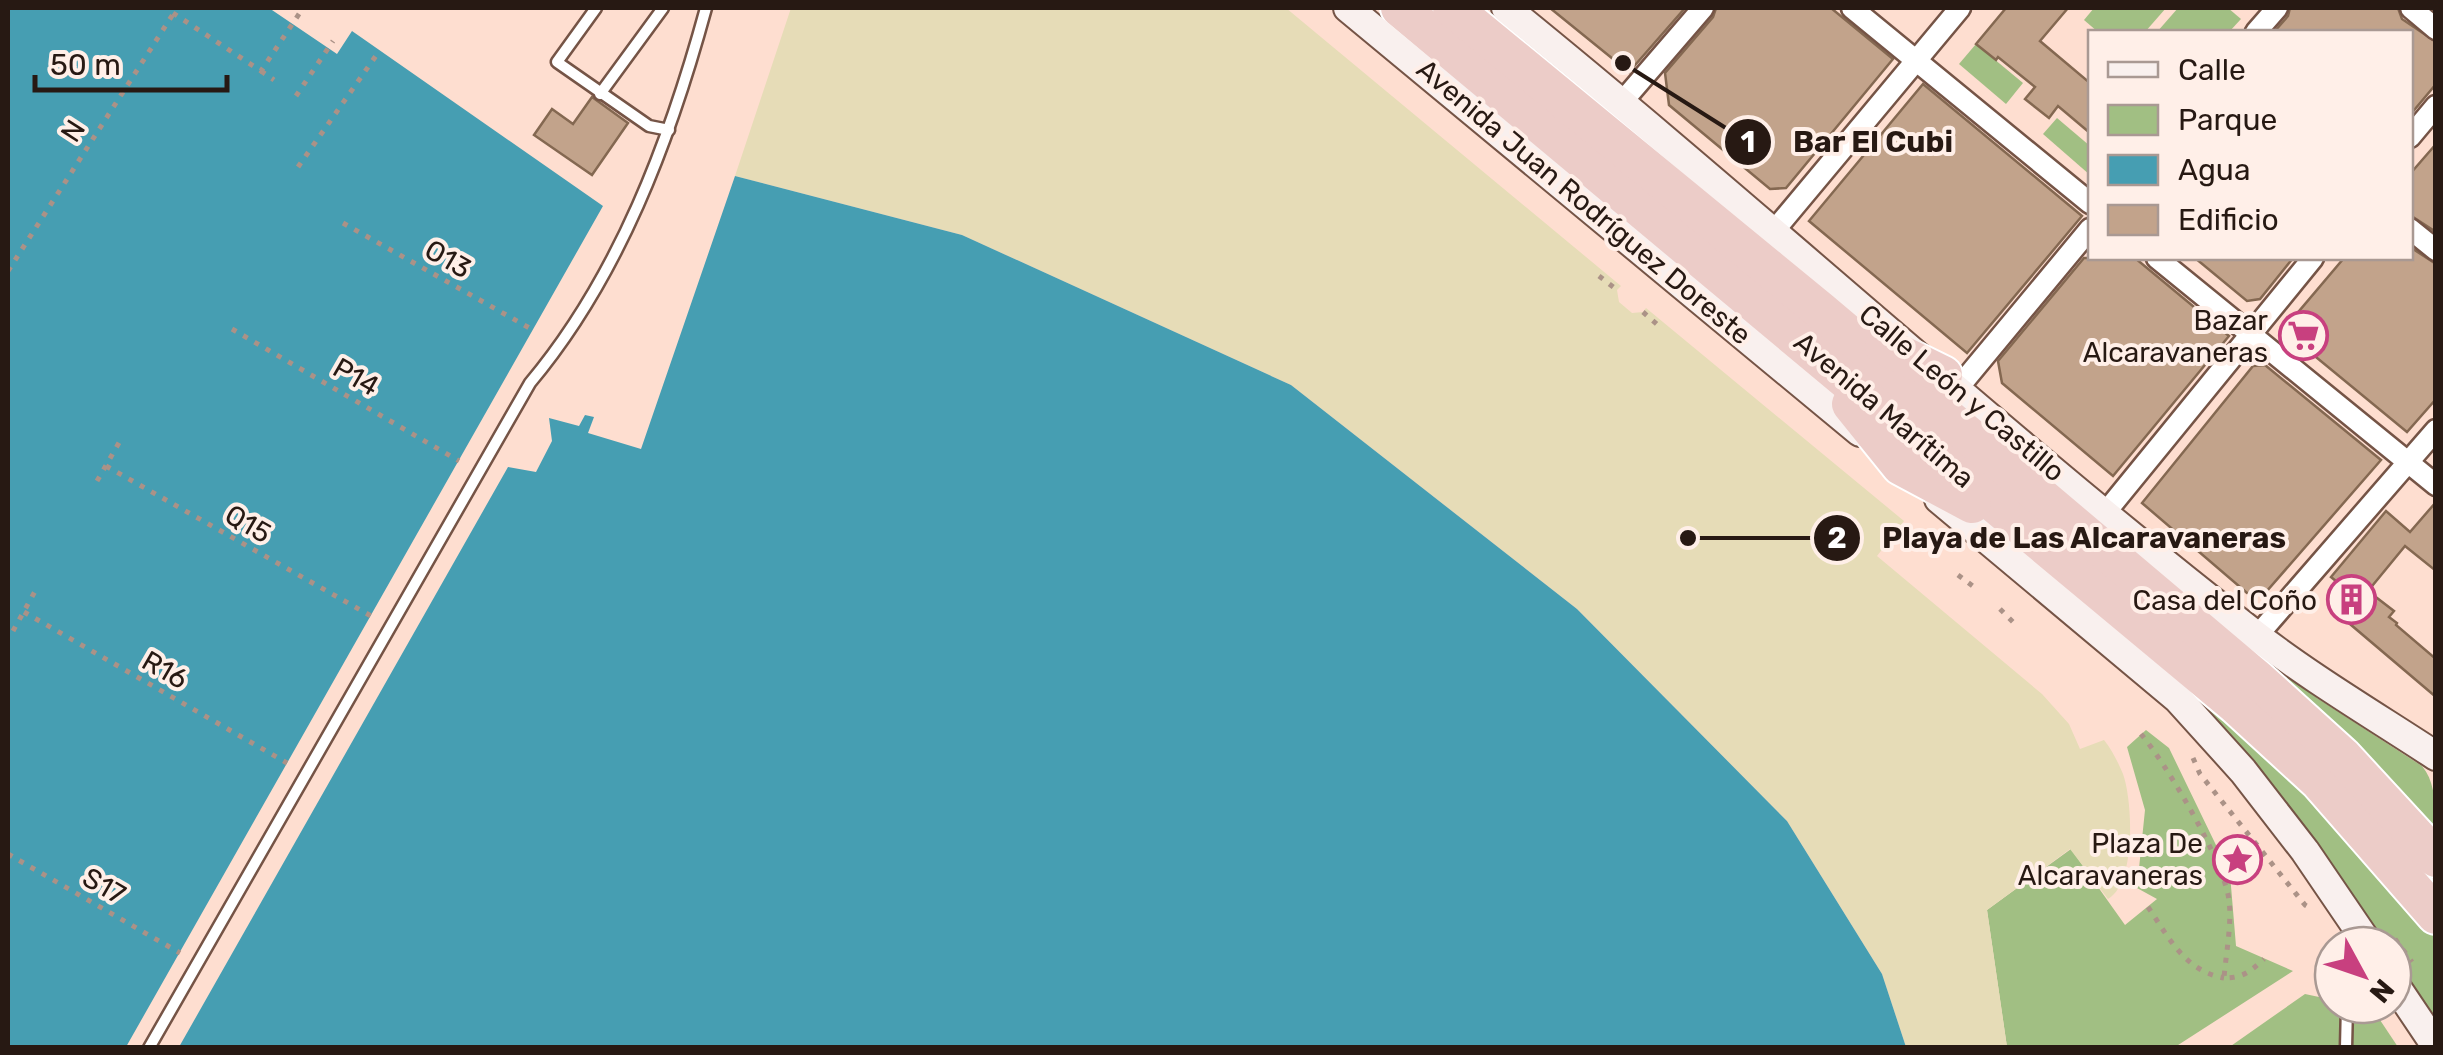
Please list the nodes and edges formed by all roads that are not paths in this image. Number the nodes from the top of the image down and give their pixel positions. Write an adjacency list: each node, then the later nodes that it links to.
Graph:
1 (596, 8): 16 (lane)
2 (663, 8): 16 (lane)
3 (706, 8): 19 (lane)
4 (1348, 8): 33 (street, Avenida Juan Rodríguez Doreste)
5 (1400, 8): 28 (highway, Avenida Marítima)
6 (1452, 8): 28 (highway, Avenida Marítima)
7 (1506, 8): 17 (street, Calle León y Castillo)
8 (1702, 8): 17 (street)
9 (1852, 8): 15 (street)
10 (1960, 8): 15 (street)
11 (2277, 8): 14 (street)
12 (2410, 8): 13 (street)
13 (2436, 28)
14 (2258, 30)
15 (1916, 60): 21 (street); 22 (street)
16 (600, 94): 19 (lane)
17 (1622, 102): 22 (street, Calle León y Castillo)
18 (2436, 106): 20 (street)
19 (669, 130): 46 (lane)
20 (2413, 133)
21 (2088, 200)
22 (1773, 232): 28 (street, Calle León y Castillo)
23 (2088, 232): 30 (street)
24 (2413, 232): 25 (street)
25 (2436, 250)
26 (2160, 260): 29 (street)
27 (2310, 260): 29 (street)
28 (1820, 313): 30 (highway, Avenida Marítima); 30 (highway); 33 (highway); 36 (highway, Avenida Marítima)
29 (2251, 334): 32 (street); 35 (street)
30 (1942, 387): 35 (street, Calle León y Castillo); 39 (highway, Avenida Marítima)
31 (2436, 430): 32 (street)
32 (2408, 462): 34 (street); 37 (street)
33 (1900, 466): 36 (highway); 40 (street, Avenida Juan Rodríguez Doreste)
34 (2436, 485)
35 (2105, 513): 37 (street, Calle León y Castillo)
36 (2034, 536): 41 (highway, Avenida Marítima)
37 (2257, 636): 38 (street, Calle León y Castillo)
38 (2436, 756)
39 (2436, 858)
40 (2343, 906): 42 (lane); 43 (street, Avenida Juan Rodríguez Doreste)
41 (2436, 915)
42 (2347, 925)
43 (2355, 925)
44 (2413, 1012): 45 (street)
45 (2436, 1046)
46 (149, 1048)

